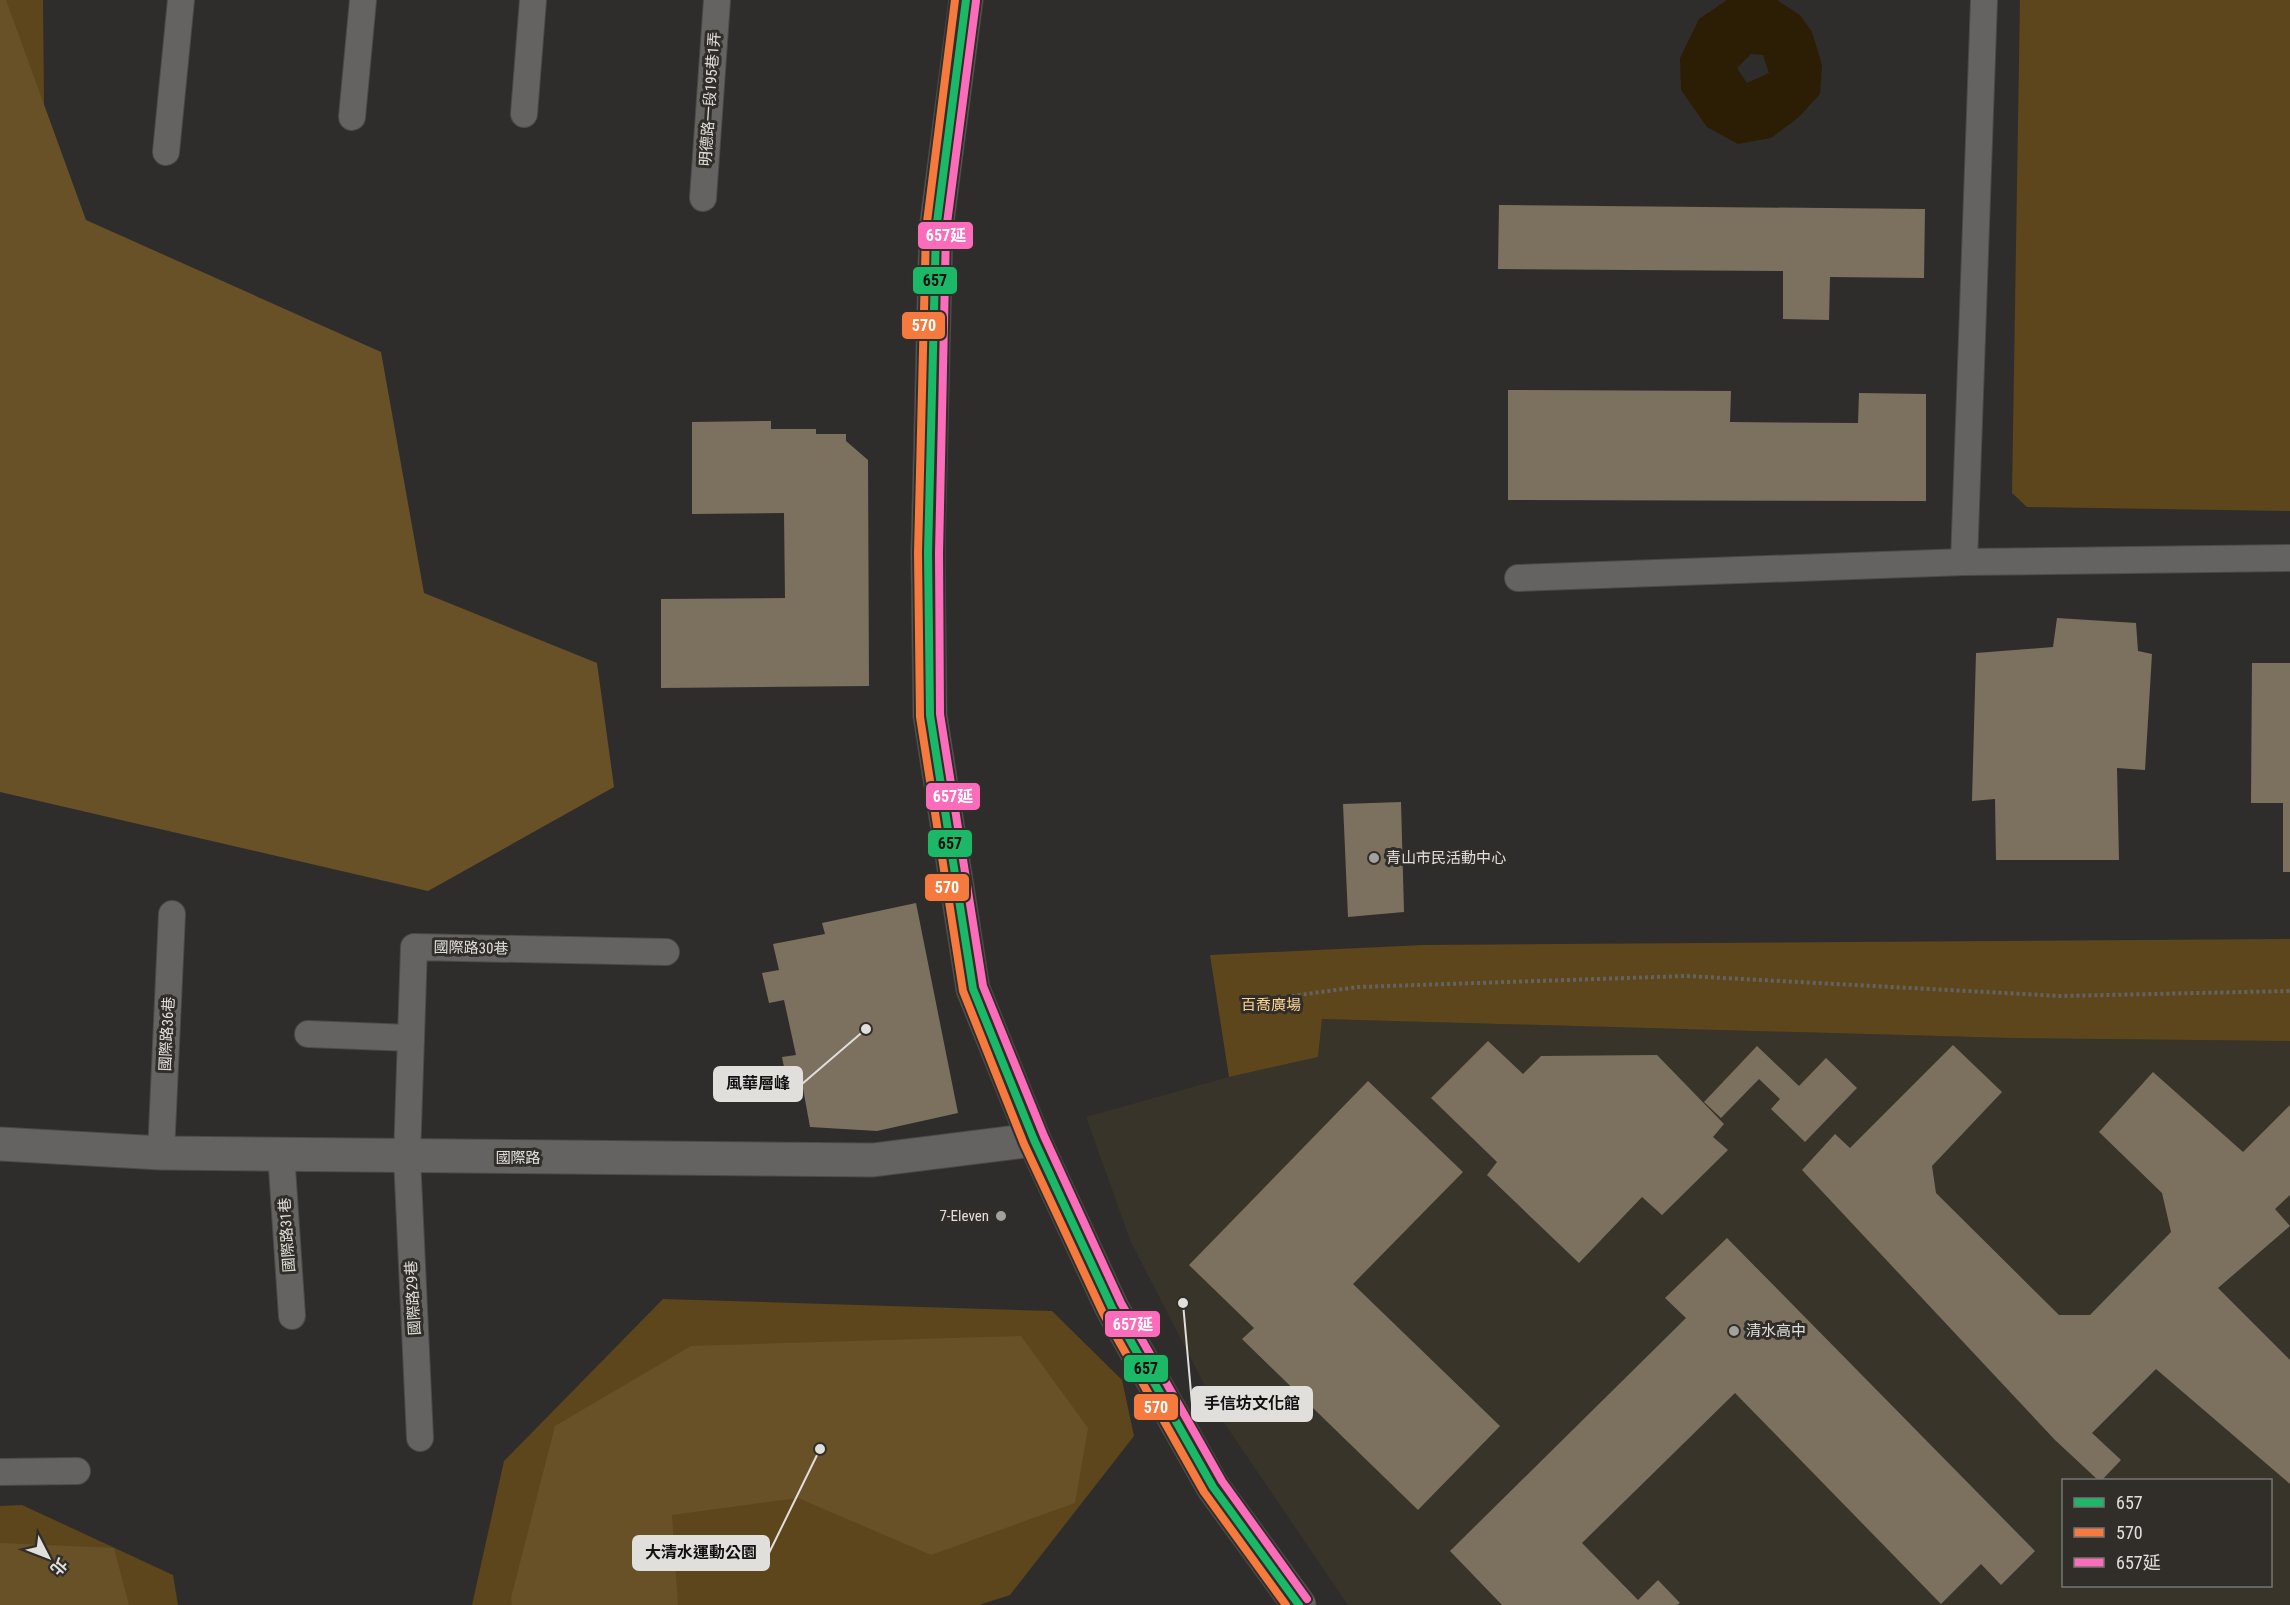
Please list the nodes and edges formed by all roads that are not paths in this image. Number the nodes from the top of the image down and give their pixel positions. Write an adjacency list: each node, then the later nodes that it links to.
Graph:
1 (181, 0): 9 (lane)
2 (363, 0): 8 (lane)
3 (533, 0): 7 (lane)
4 (717, 0): 10 (lane, 明德路一段195巷1弄)
5 (966, 0): 18 (street)
6 (1984, 0): 12 (lane)
7 (524, 114)
8 (352, 117)
9 (166, 152)
10 (703, 198)
11 (2290, 558): 12 (lane)
12 (1964, 562): 13 (lane)
13 (1518, 578)
14 (172, 914): 20 (lane, 國際路36巷)
15 (666, 952): 17 (lane, 國際路30巷)
16 (308, 1034): 17 (lane)
17 (411, 1038): 22 (lane, 國際路30巷)
18 (1035, 1140): 22 (street, 國際路); 27 (street)
19 (0, 1144): 20 (street, 國際路)
20 (161, 1153): 21 (street, 國際路)
21 (281, 1153): 22 (street, 國際路); 23 (lane, 國際路31巷)
22 (407, 1157): 24 (lane, 國際路29巷)
23 (292, 1316)
24 (420, 1438)
25 (76, 1471): 26 (lane)
26 (0, 1472)
27 (1299, 1605)

